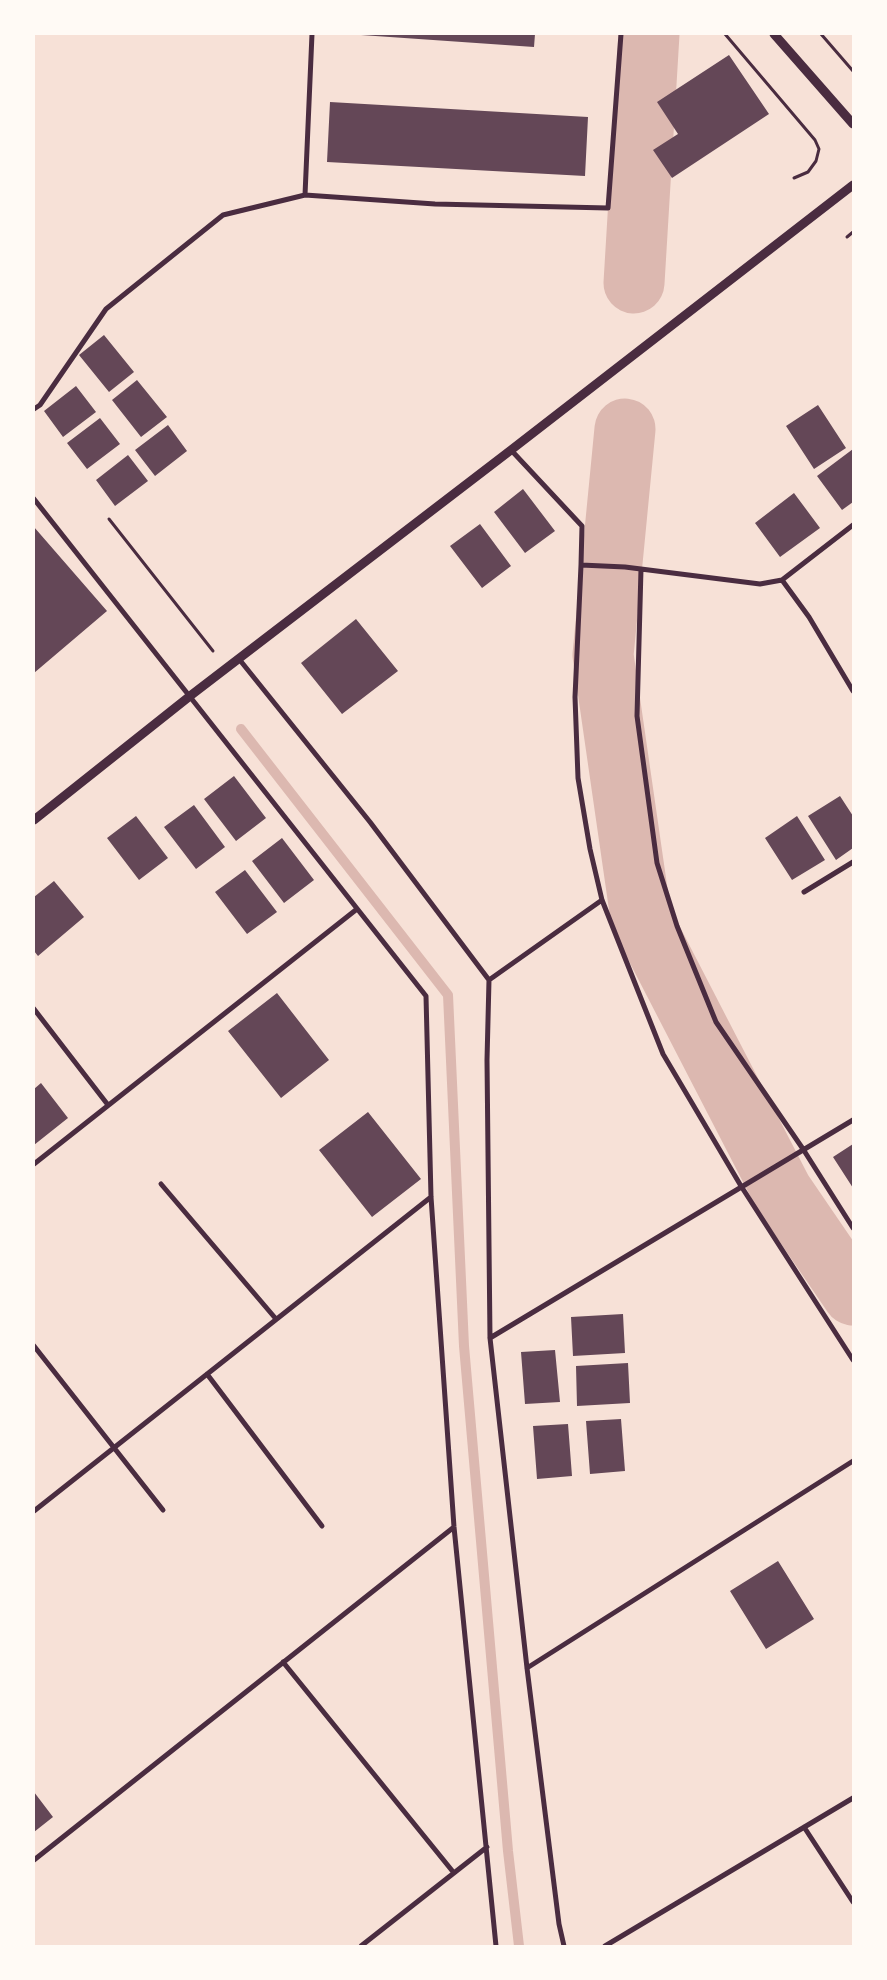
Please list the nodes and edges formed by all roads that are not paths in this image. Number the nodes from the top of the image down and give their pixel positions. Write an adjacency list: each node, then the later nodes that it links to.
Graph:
1 (312, 34): 6 (street)
2 (621, 34): 6 (street)
3 (774, 34): 4 (street)
4 (853, 124)
5 (853, 185): 8 (street)
6 (305, 196): 7 (street)
7 (34, 409)
8 (512, 450): 11 (street); 14 (street)
9 (34, 499): 16 (street)
10 (853, 525): 13 (street)
11 (581, 564): 12 (street); 20 (street)
12 (641, 570): 13 (street); 26 (street)
13 (782, 580): 15 (street)
14 (239, 659): 16 (street); 22 (street)
15 (853, 691)
16 (190, 696): 17 (street); 21 (street)
17 (34, 820)
18 (853, 862): 19 (street)
19 (804, 892)
20 (602, 900): 22 (street); 29 (street)
21 (357, 909): 24 (street); 30 (street)
22 (489, 980): 33 (street)
23 (34, 1009): 24 (street)
24 (108, 1105): 27 (street)
25 (853, 1120): 26 (street)
26 (803, 1149): 29 (street); 31 (street)
27 (34, 1164)
28 (161, 1184): 32 (street)
29 (741, 1186): 33 (street); 35 (street)
30 (431, 1197): 32 (street); 42 (street)
31 (853, 1228)
32 (276, 1319): 36 (street)
33 (490, 1338): 44 (street)
34 (34, 1346): 37 (street)
35 (853, 1360)
36 (207, 1374): 37 (street); 41 (street)
37 (114, 1447): 39 (street); 40 (street)
38 (853, 1461): 44 (street)
39 (163, 1510)
40 (34, 1511)
41 (322, 1526)
42 (454, 1526): 43 (street); 47 (street)
43 (283, 1662): 48 (street); 49 (street)
44 (527, 1668): 53 (street)
45 (853, 1798): 46 (street)
46 (804, 1826): 50 (street); 54 (street)
47 (487, 1847): 49 (street); 52 (street)
48 (34, 1860)
49 (454, 1873): 51 (street)
50 (853, 1902)
51 (361, 1946)
52 (496, 1946)
53 (564, 1946)
54 (605, 1946)

